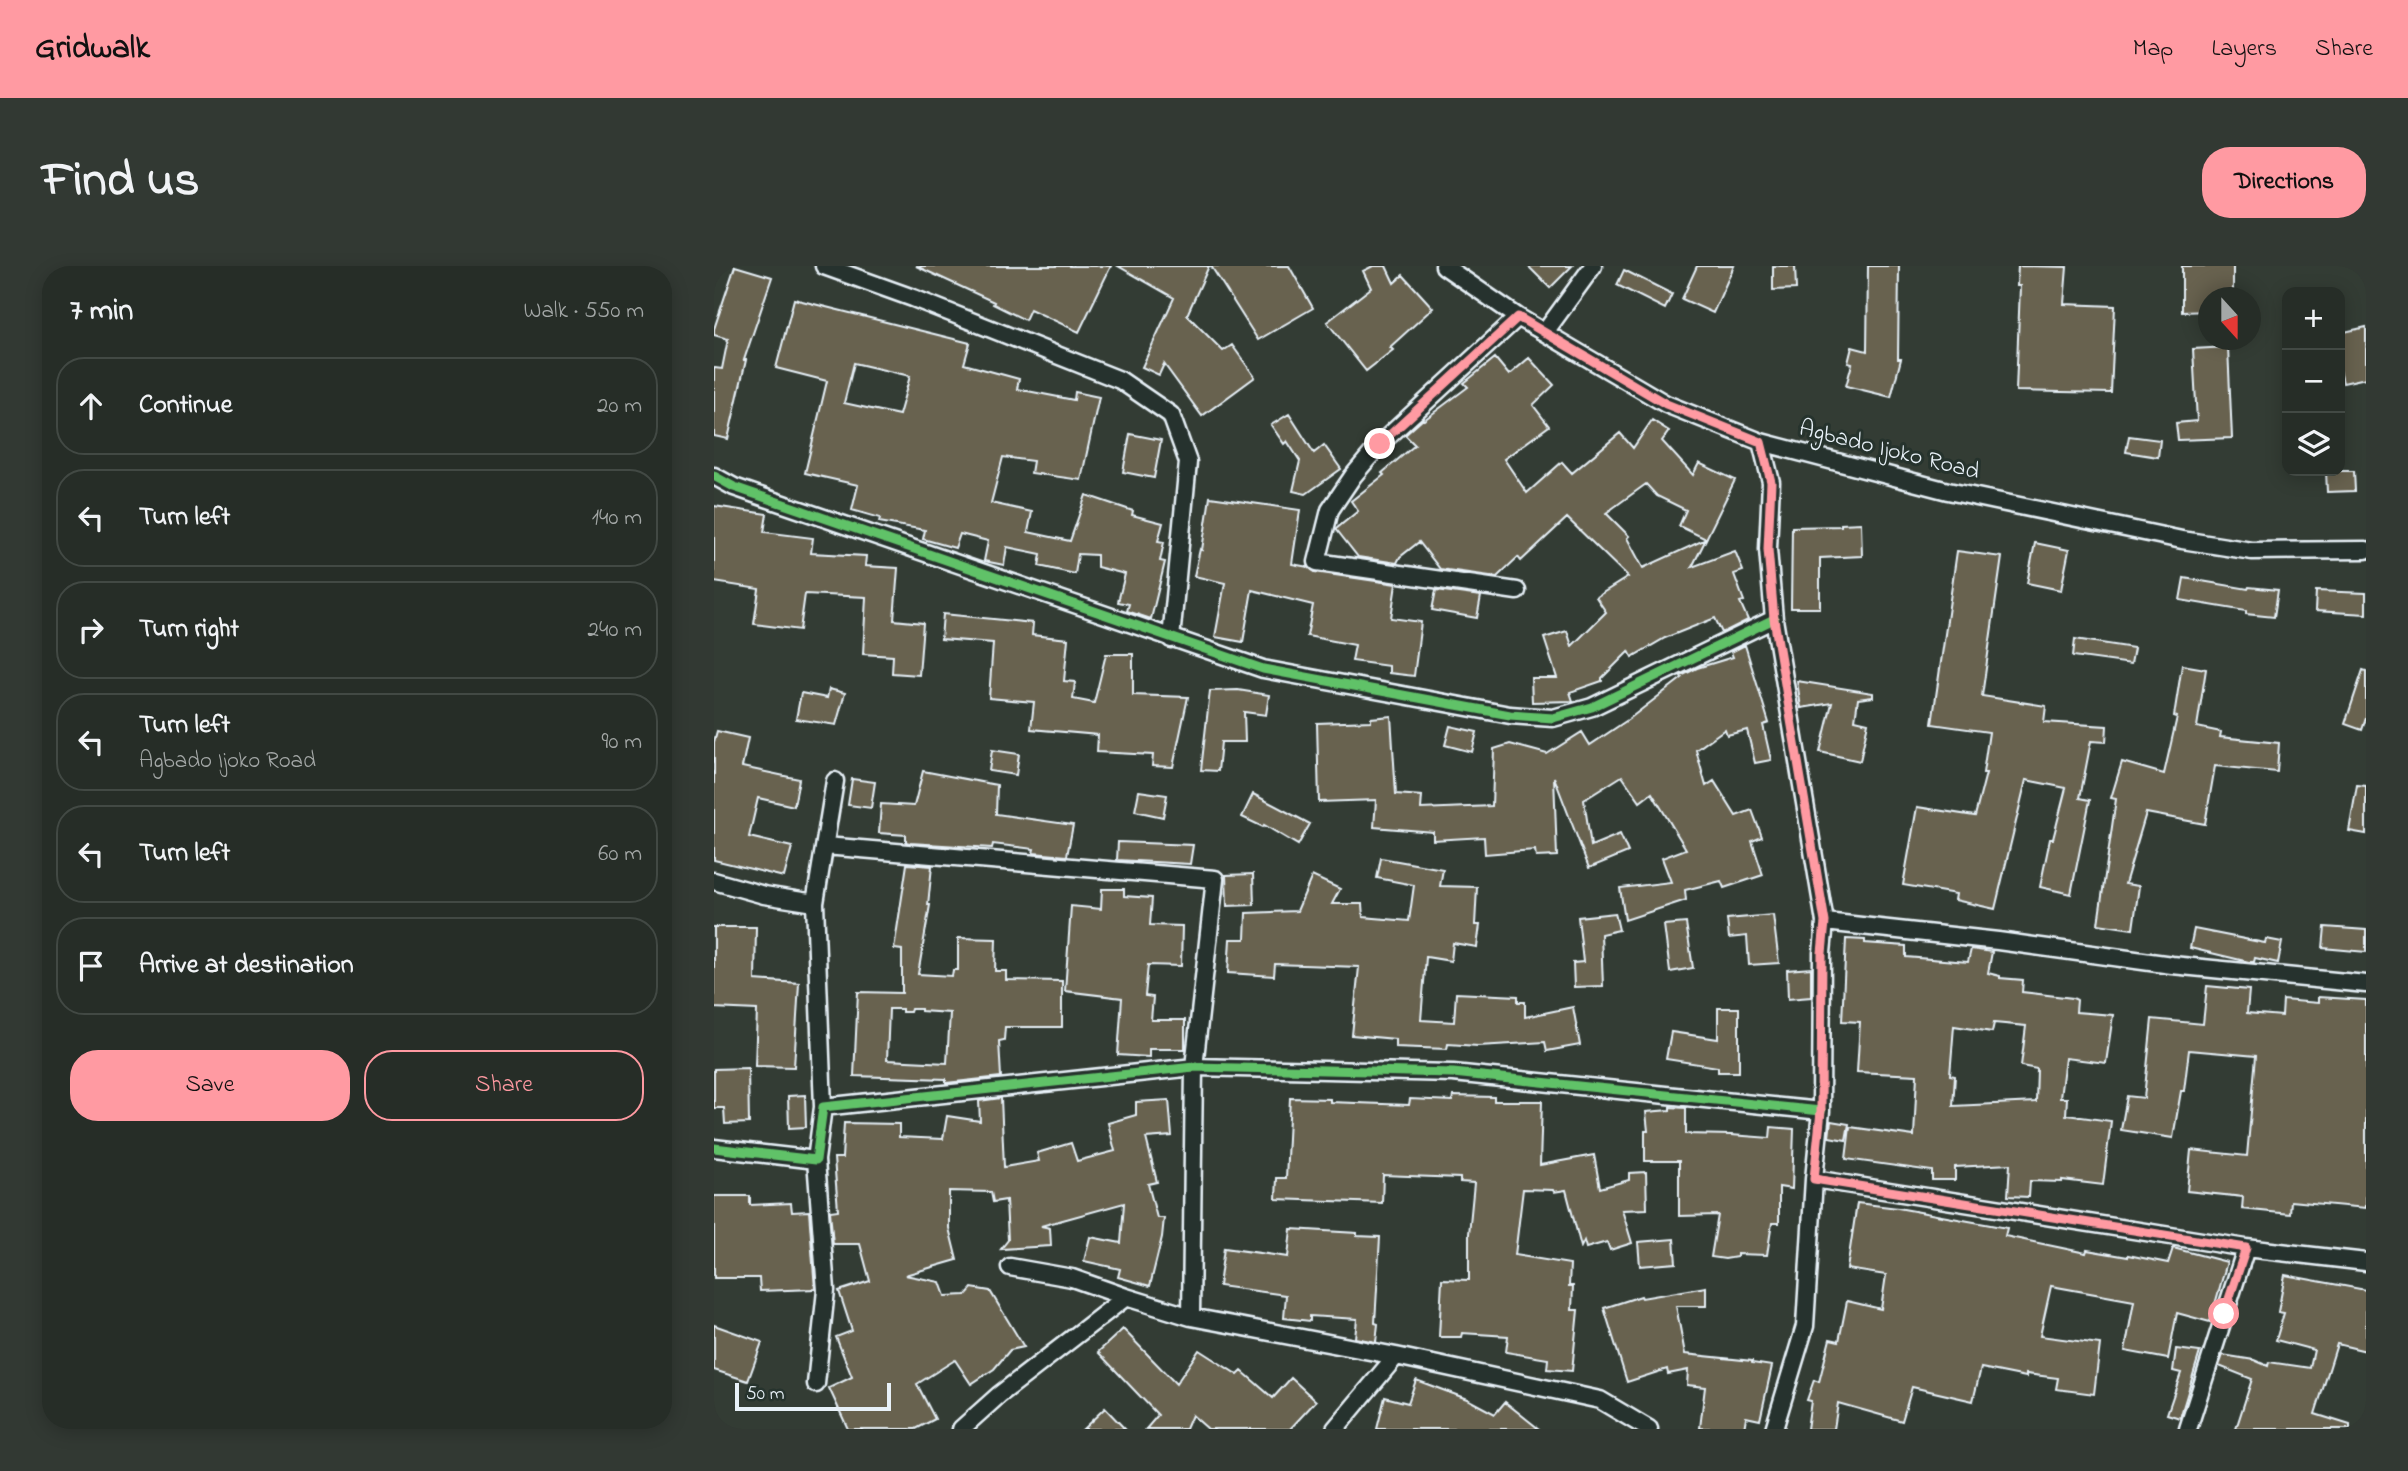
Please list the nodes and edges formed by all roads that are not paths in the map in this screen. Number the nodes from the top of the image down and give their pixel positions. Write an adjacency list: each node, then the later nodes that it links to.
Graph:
1 (824, 266): 11 (street)
2 (1444, 266): 4 (street, Agbado Ijoko Road)
3 (1593, 266): 5 (street)
4 (1518, 317): 5 (street, Agbado Ijoko Road); 9 (street)
5 (1545, 332): 6 (street, Agbado Ijoko Road)
6 (1761, 442): 8 (street, Agbado Ijoko Road); 10 (street)
7 (714, 476): 11 (street)
8 (2366, 550)
9 (1517, 591)
10 (1774, 619): 11 (street); 16 (street)
11 (1171, 639)
12 (835, 781): 13 (street)
13 (825, 846): 15 (street); 18 (street)
14 (714, 881): 15 (street)
15 (816, 903): 19 (street)
16 (1825, 922): 17 (street); 20 (street)
17 (2366, 984)
18 (1194, 1067): 19 (street); 20 (street); 28 (street)
19 (823, 1107): 22 (street)
20 (1821, 1111): 23 (street)
21 (714, 1148): 22 (street)
22 (816, 1160): 30 (street)
23 (1814, 1179): 24 (street); 34 (street)
24 (2246, 1248): 25 (street); 35 (street)
25 (2366, 1262)
26 (1010, 1267): 27 (street)
27 (1126, 1297): 28 (street); 31 (street)
28 (1191, 1317): 29 (street)
29 (1396, 1356): 32 (street); 33 (street)
30 (816, 1384)
31 (961, 1429)
32 (1335, 1429)
33 (1649, 1429)
34 (1774, 1429)
35 (2188, 1429)

